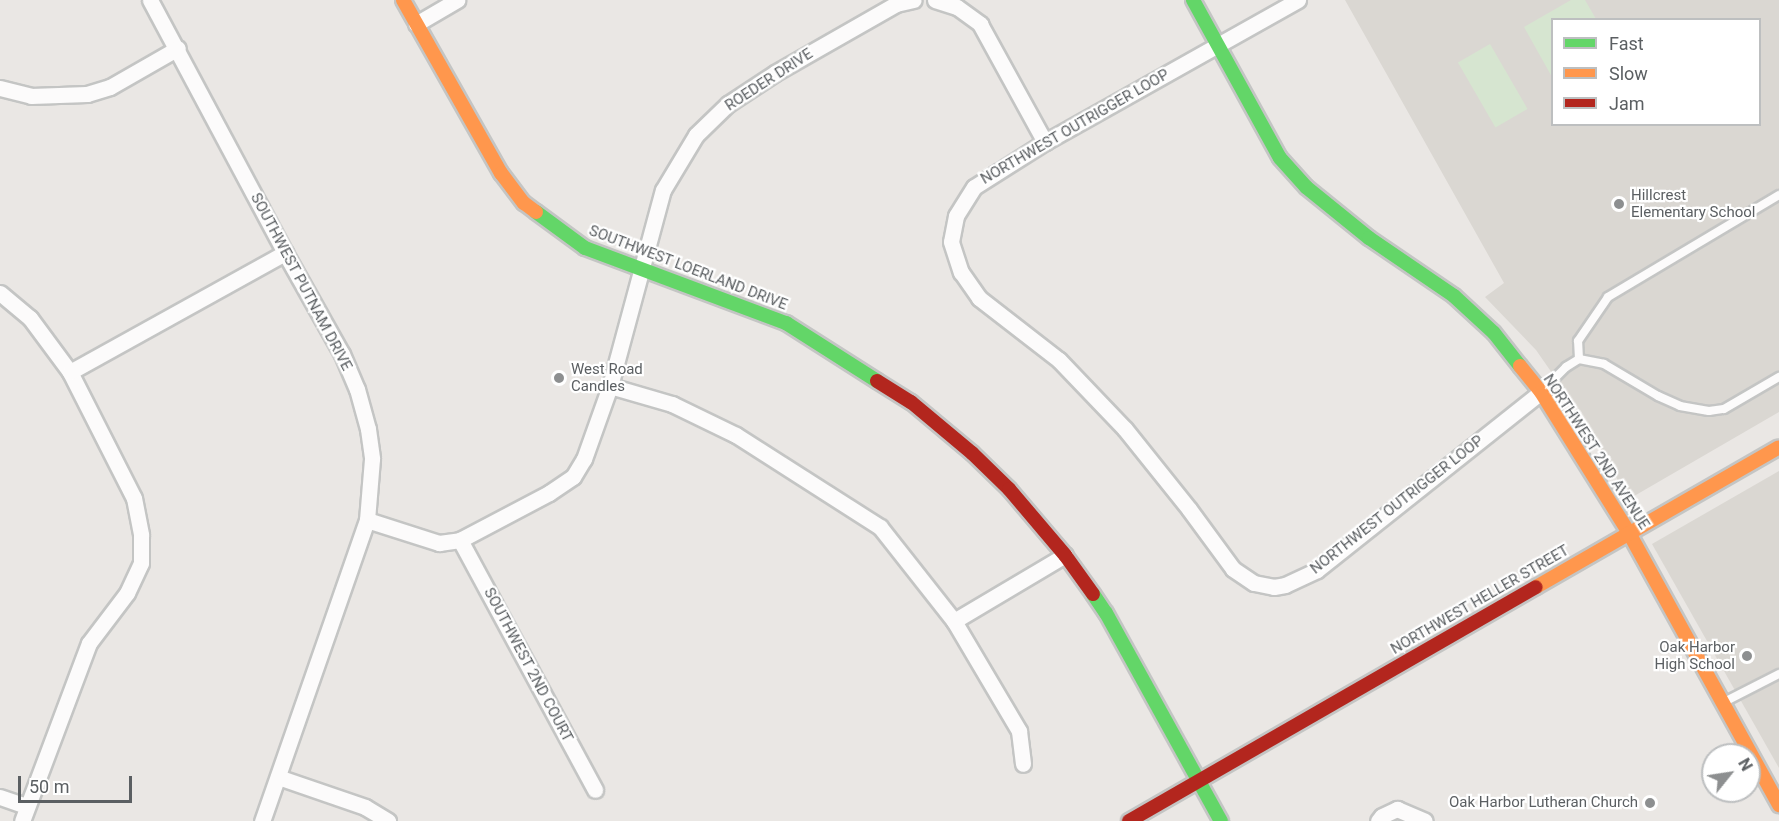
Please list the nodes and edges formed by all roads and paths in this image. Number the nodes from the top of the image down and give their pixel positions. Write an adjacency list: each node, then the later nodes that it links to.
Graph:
1 (150, 0): 10 (street, SOUTHWEST PUTNAM DRIVE)
2 (402, 0): 8 (street, SOUTHWEST LOERLAND DRIVE)
3 (457, 0): 8 (street)
4 (914, 0): 15 (street, ROEDER DRIVE)
5 (935, 0): 12 (street)
6 (1193, 0): 9 (street, NORTHWEST 2ND AVENUE)
7 (1298, 0): 9 (street, NORTHWEST OUTRIGGER LOOP)
8 (416, 24): 15 (street, SOUTHWEST LOERLAND DRIVE)
9 (1218, 44): 12 (street, NORTHWEST OUTRIGGER LOOP); 21 (street, NORTHWEST 2ND AVENUE)
10 (178, 48): 11 (street); 14 (street, SOUTHWEST PUTNAM DRIVE)
11 (0, 88)
12 (1044, 142): 21 (street, NORTHWEST OUTRIGGER LOOP)
13 (1779, 195): 17 (lane)
14 (285, 253): 18 (street); 23 (street, SOUTHWEST PUTNAM DRIVE)
15 (643, 270): 20 (street, ROEDER DRIVE); 26 (street, SOUTHWEST LOERLAND DRIVE)
16 (0, 293): 18 (street)
17 (1579, 359): 19 (lane); 21 (lane)
18 (70, 372): 36 (street)
19 (1779, 377)
20 (610, 386): 25 (street, ROEDER DRIVE); 27 (street)
21 (1541, 392): 24 (street, NORTHWEST 2ND AVENUE)
22 (1779, 447): 24 (street, NORTHWEST HELLER STREET)
23 (367, 520): 25 (street); 31 (street, SOUTHWEST PUTNAM DRIVE)
24 (1629, 533): 29 (street, NORTHWEST 2ND AVENUE); 32 (street, NORTHWEST HELLER STREET)
25 (460, 540): 33 (street, SOUTHWEST 2ND COURT)
26 (1065, 555): 27 (street); 32 (street, SOUTHWEST LOERLAND DRIVE)
27 (954, 621): 30 (street)
28 (1779, 674): 29 (lane)
29 (1722, 703): 35 (street, NORTHWEST 2ND AVENUE)
30 (1023, 764)
31 (278, 777): 38 (street, SOUTHWEST PUTNAM DRIVE); 39 (street)
32 (1198, 781): 40 (street, NORTHWEST HELLER STREET); 41 (street, SOUTHWEST LOERLAND DRIVE)
33 (595, 790)
34 (0, 797): 36 (street)
35 (1779, 805)
36 (26, 806): 37 (street)
37 (22, 821)
38 (262, 821)
39 (388, 821)
40 (1129, 821)
41 (1221, 821)
42 (1378, 821): 43 (street)
43 (1425, 821)

